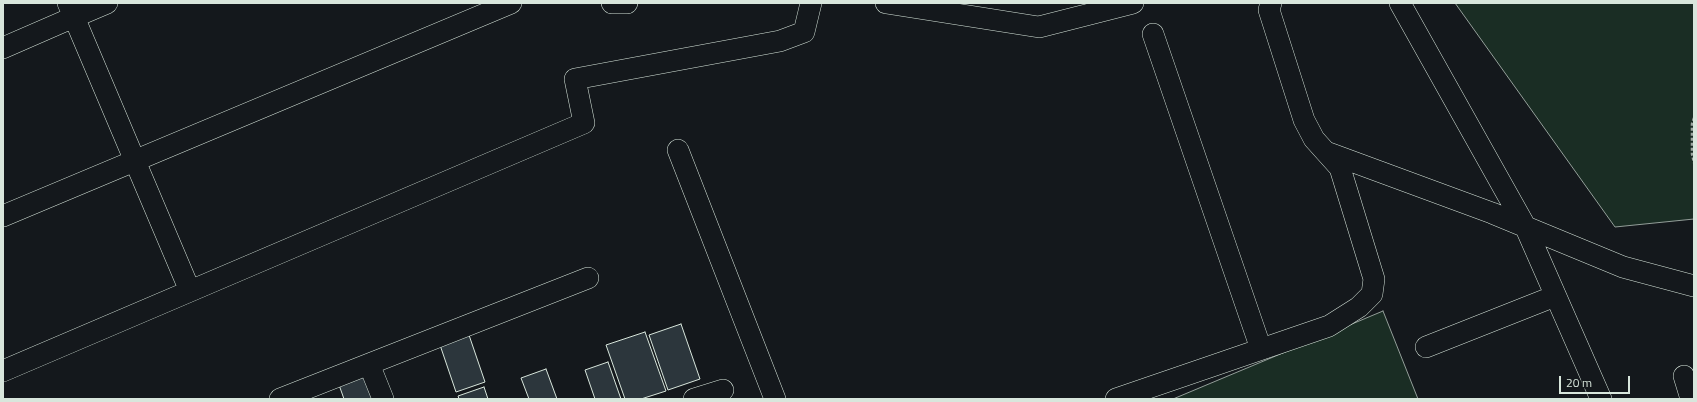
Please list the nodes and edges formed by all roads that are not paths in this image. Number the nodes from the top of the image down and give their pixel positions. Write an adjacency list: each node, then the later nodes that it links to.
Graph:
1 (107, 3): 11 (street)
2 (511, 3): 17 (street)
3 (612, 3): 4 (street)
4 (627, 3)
5 (811, 3): 22 (street)
6 (886, 3): 10 (street)
7 (1133, 3): 12 (street)
8 (1271, 3): 16 (street)
9 (1400, 3): 19 (street)
10 (924, 6): 12 (street)
11 (71, 10): 14 (street); 17 (street)
12 (1071, 11)
13 (1153, 34): 25 (street)
14 (3, 48)
15 (678, 150): 33 (street)
16 (1329, 153): 19 (street); 25 (street)
17 (135, 161): 18 (street); 22 (street)
18 (3, 216)
19 (1524, 226): 21 (street); 23 (street)
20 (588, 278): 26 (street)
21 (1694, 286)
22 (190, 291): 27 (street)
23 (1555, 296): 24 (street); 35 (street)
24 (1426, 347)
25 (1261, 349): 34 (street)
26 (369, 364): 30 (street); 31 (street)
27 (3, 370)
28 (1684, 376): 36 (street)
29 (723, 390): 32 (street)
30 (280, 399)
31 (383, 399)
32 (694, 399)
33 (775, 399)
34 (1116, 399)
35 (1601, 399)
36 (1691, 399)

